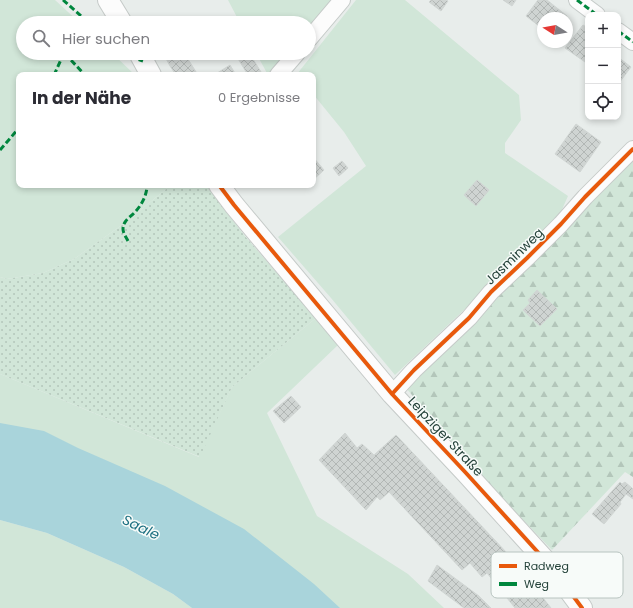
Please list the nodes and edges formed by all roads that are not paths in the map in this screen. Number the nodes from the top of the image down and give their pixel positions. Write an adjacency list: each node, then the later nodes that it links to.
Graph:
1 (108, 0): 5 (street)
2 (342, 0): 6 (street)
3 (577, 0): 4 (street)
4 (593, 12)
5 (118, 16)
6 (316, 31)
7 (621, 33): 8 (street)
8 (633, 42)
9 (143, 60): 11 (street)
10 (291, 60): 12 (street)
11 (149, 72)
12 (281, 72)
13 (633, 149): 15 (street, Jasminweg)
14 (221, 188): 15 (street, Leipziger Straße)
15 (392, 394): 16 (street, Leipziger Straße)
16 (538, 552)
17 (575, 598): 18 (street, Leipziger Straße)
18 (582, 608)

